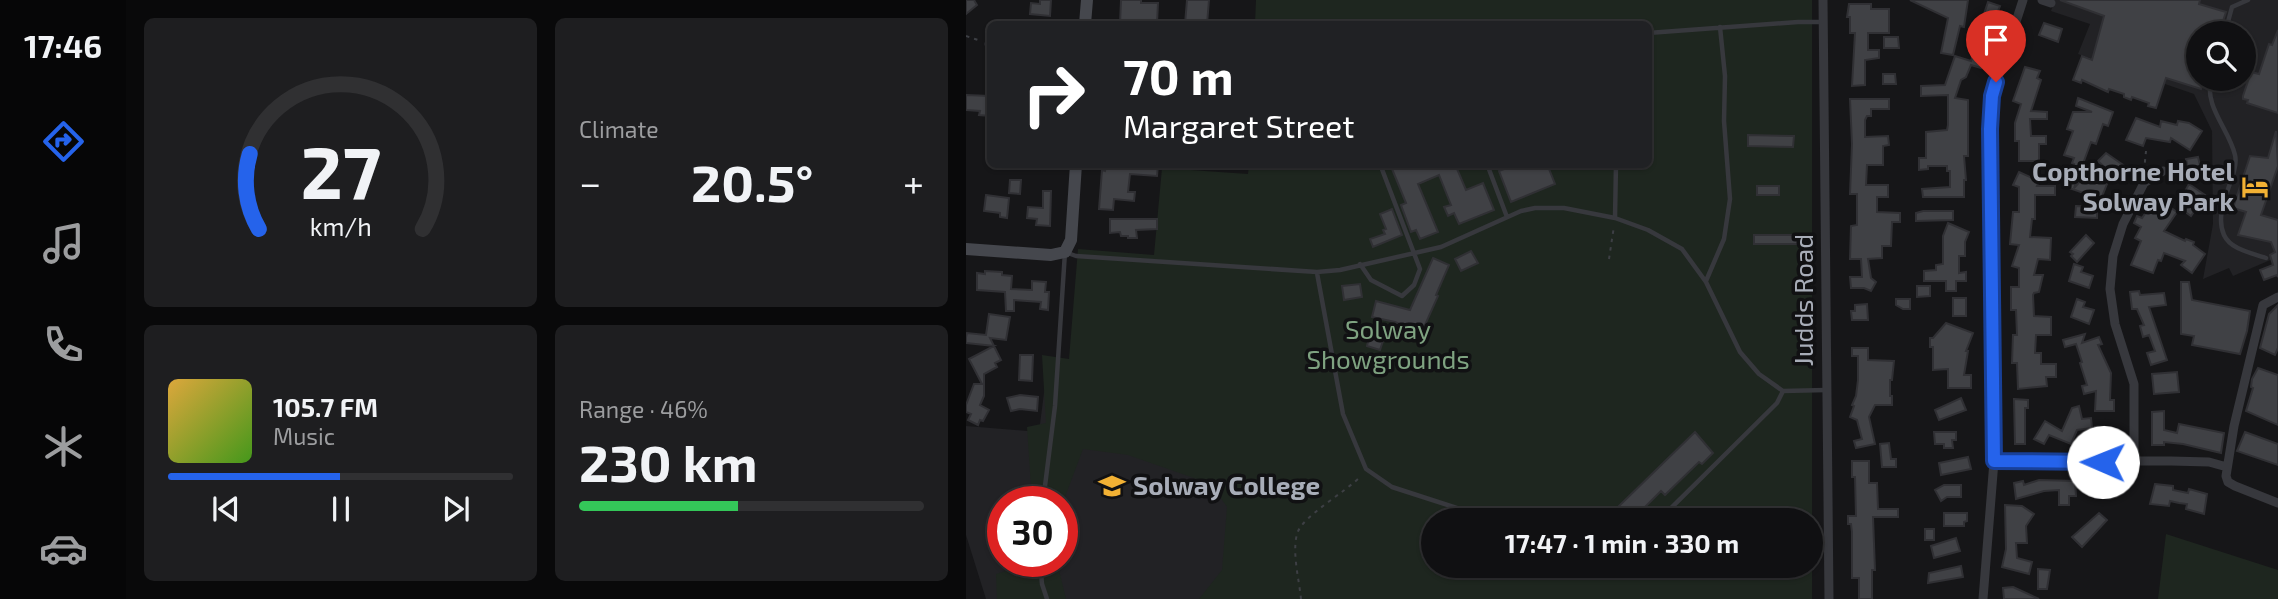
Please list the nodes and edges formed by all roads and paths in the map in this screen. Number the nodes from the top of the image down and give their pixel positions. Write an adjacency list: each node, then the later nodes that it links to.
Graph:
1 (1087, 0): 5 (street)
2 (1823, 0): 7 (street, Judds Road)
3 (2023, 0): 34 (street)
4 (2248, 0): 6 (lane)
5 (1085, 21)
6 (2228, 21)
7 (1823, 22): 8 (lane); 31 (street, Judds Road)
8 (1720, 27): 9 (lane); 29 (lane)
9 (1652, 33)
10 (966, 36): 11 (path)
11 (987, 43)
12 (2208, 91): 25 (lane)
13 (2146, 151): 19 (path)
14 (1076, 168): 23 (street)
15 (1382, 168): 24 (lane)
16 (1489, 168): 20 (lane)
17 (1616, 168): 21 (lane)
18 (2163, 171): 19 (street)
19 (2144, 183): 33 (street)
20 (1507, 217): 21 (lane); 24 (lane)
21 (1615, 218): 26 (path); 29 (lane)
22 (966, 249): 23 (street)
23 (1065, 252): 28 (lane); 37 (lane)
24 (1414, 253): 27 (lane); 27 (lane)
25 (2266, 258)
26 (1609, 259)
27 (1360, 264): 28 (lane)
28 (1317, 272): 36 (lane)
29 (1706, 282): 32 (lane)
30 (2278, 297): 35 (street)
31 (1826, 390): 32 (lane); 44 (street, Judds Road)
32 (1783, 391): 40 (lane)
33 (2134, 460): 34 (street); 35 (street)
34 (1994, 461): 45 (street)
35 (2227, 467): 38 (street)
36 (1366, 469): 39 (lane); 43 (path)
37 (1045, 486)
38 (2278, 503)
39 (1457, 508)
40 (1671, 508)
41 (1041, 577): 42 (lane)
42 (1047, 599)
43 (1301, 599)
44 (1829, 599)
45 (1983, 599)

